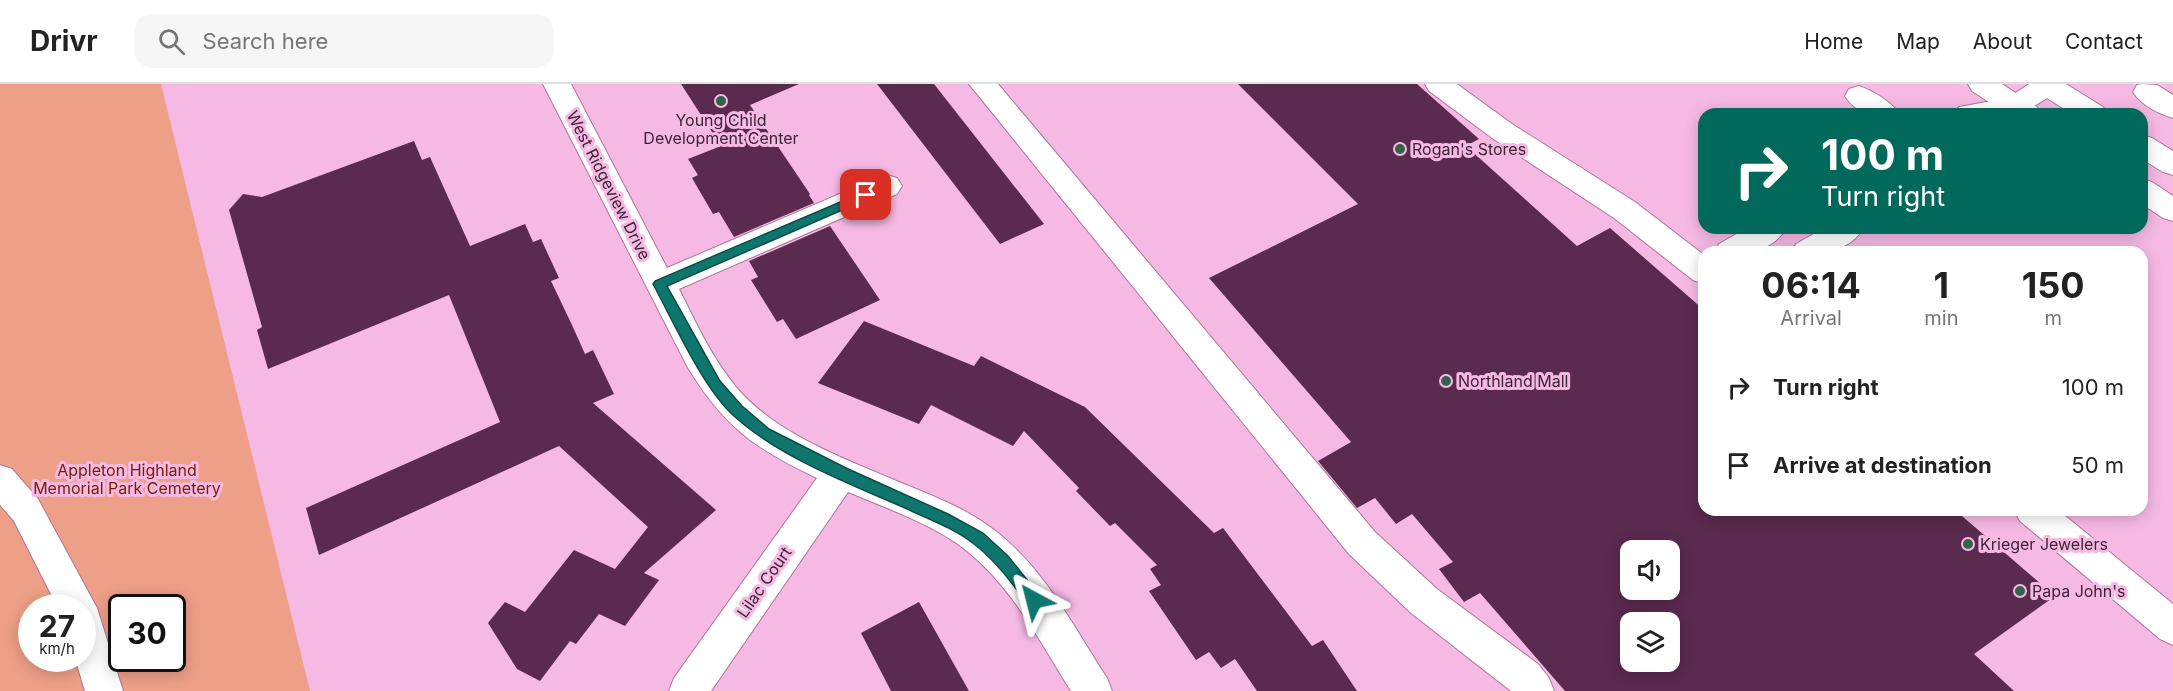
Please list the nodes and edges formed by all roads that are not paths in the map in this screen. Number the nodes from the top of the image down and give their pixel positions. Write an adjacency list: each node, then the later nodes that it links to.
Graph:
1 (556, 84): 23 (street, West Ridgeview Drive)
2 (982, 84): 33 (street)
3 (1439, 84): 22 (street)
4 (1982, 84): 9 (street)
5 (2048, 84): 10 (street); 11 (street)
6 (2147, 92): 12 (street)
7 (1859, 96): 8 (street)
8 (1876, 108)
9 (2013, 108)
10 (2020, 108)
11 (2084, 108)
12 (2173, 108)
13 (2148, 149): 14 (street)
14 (2173, 165)
15 (887, 186): 23 (street)
16 (2148, 194): 17 (street)
17 (2173, 210)
18 (1761, 234): 20 (street)
19 (1838, 234): 21 (street)
20 (1740, 246)
21 (1817, 246)
22 (1698, 268)
23 (660, 284): 24 (street, West Ridgeview Drive)
24 (841, 473): 31 (street, Lilac Court); 32 (street, West Ridgeview Drive)
25 (0, 480): 27 (street)
26 (2039, 516): 28 (street)
27 (71, 594)
28 (2173, 627)
29 (96, 664): 30 (street)
30 (104, 691)
31 (688, 691)
32 (1093, 691)
33 (1535, 691)

